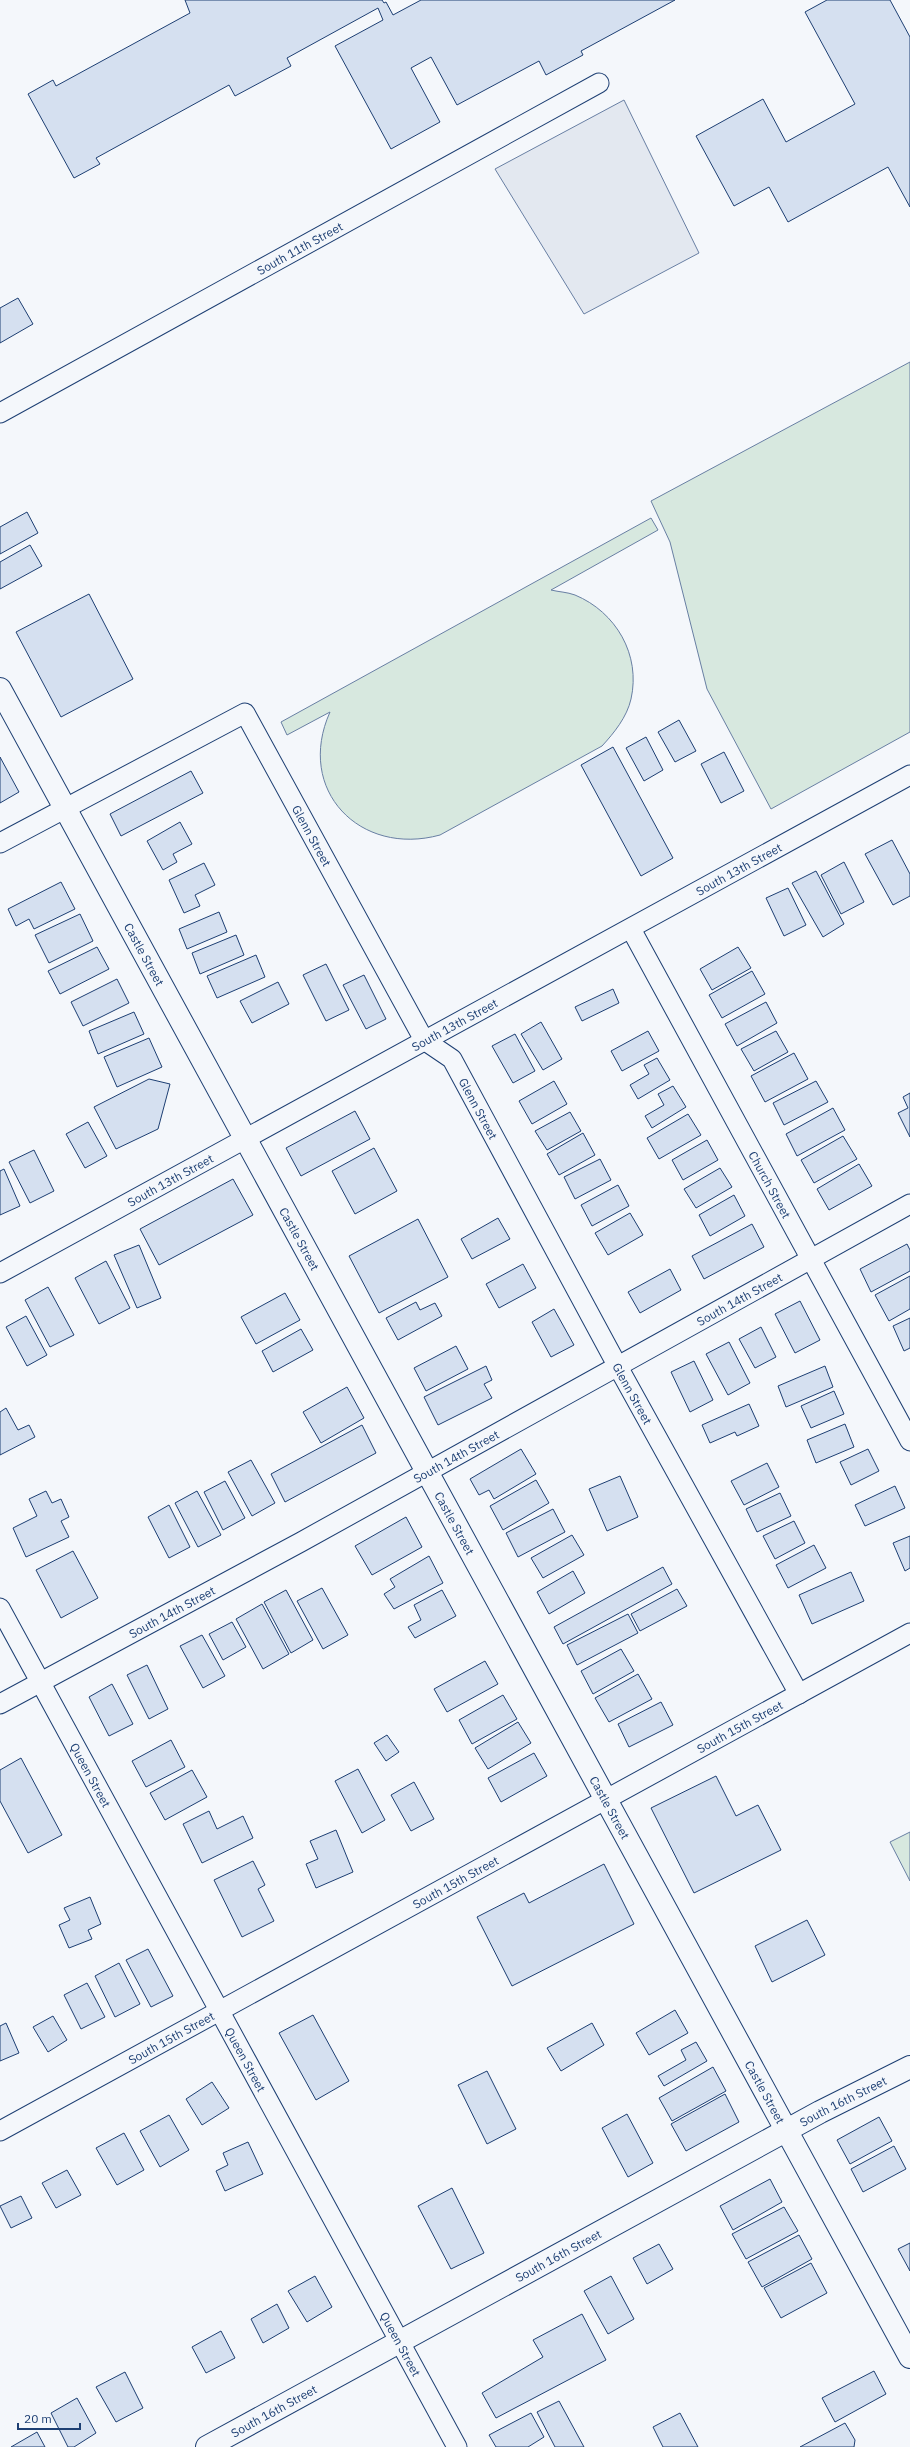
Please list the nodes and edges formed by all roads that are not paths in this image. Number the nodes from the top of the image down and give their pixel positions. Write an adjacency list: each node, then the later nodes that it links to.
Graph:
1 (599, 83): 2 (street, South 11th Street)
2 (0, 412)
3 (0, 688): 5 (street, Castle Street)
4 (910, 775): 7 (street, South 13th Street)
5 (65, 807): 6 (street, Glenn Street); 8 (street, Glenn Street); 9 (street, Castle Street)
6 (0, 843)
7 (631, 929): 8 (street, South 13th Street); 11 (street, Church Street)
8 (424, 1040): 9 (street, South 13th Street); 13 (street, Glenn Street)
9 (245, 1137): 12 (street, South 13th Street); 15 (street, Castle Street)
10 (910, 1204): 11 (street, South 14th Street)
11 (811, 1258): 13 (street, South 14th Street); 14 (street, Church Street)
12 (0, 1274)
13 (617, 1365): 15 (street, South 14th Street); 19 (street, Glenn Street)
14 (910, 1441)
15 (428, 1472): 18 (street, South 14th Street); 21 (street, Castle Street)
16 (0, 1608): 18 (street, Queen Street)
17 (910, 1633): 19 (street, South 15th Street)
18 (40, 1682): 20 (street, South 14th Street); 22 (street, Queen Street)
19 (799, 1694): 21 (street, South 15th Street)
20 (0, 1704)
21 (606, 1798): 22 (street, South 15th Street); 24 (street, Castle Street)
22 (219, 2009): 25 (street, South 15th Street); 26 (street, Queen Street)
23 (910, 2067): 24 (street, South 16th Street)
24 (788, 2130): 26 (street, South 16th Street); 27 (street, Castle Street)
25 (0, 2131)
26 (400, 2342): 28 (street, South 16th Street); 29 (street, Queen Street)
27 (910, 2357)
28 (207, 2447)
29 (457, 2447)

